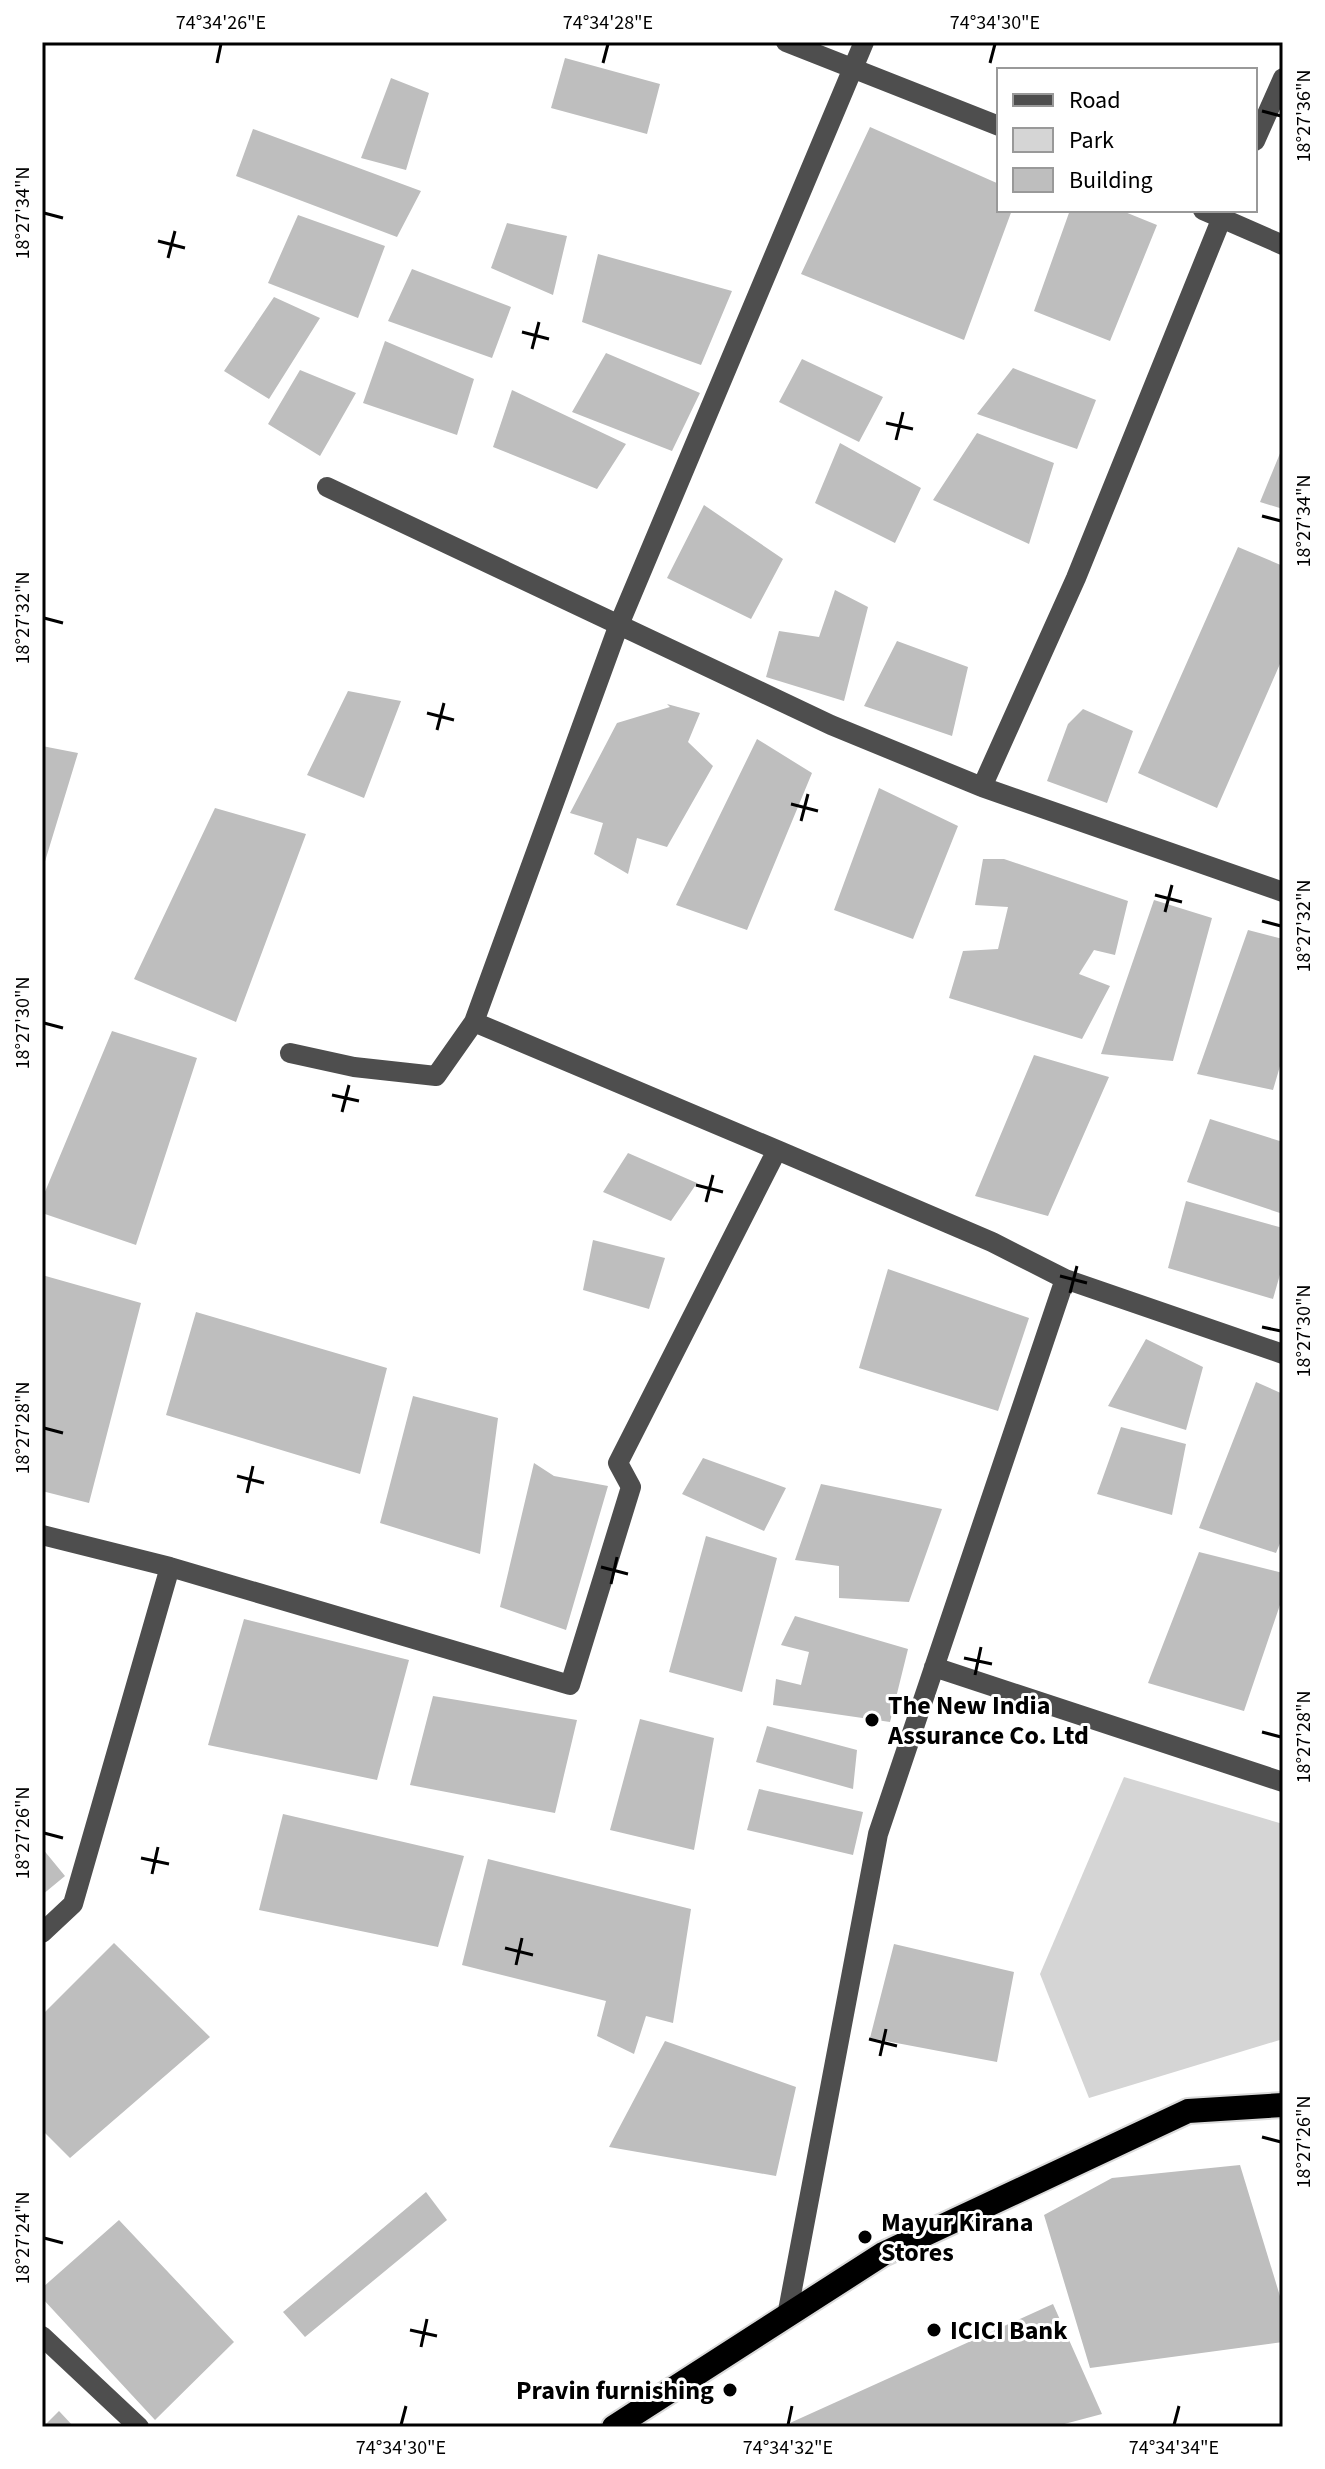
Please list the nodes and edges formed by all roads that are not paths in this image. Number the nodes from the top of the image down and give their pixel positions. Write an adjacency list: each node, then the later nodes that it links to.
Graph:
1 (786, 42): 3 (street)
2 (864, 42): 3 (street)
3 (853, 71): 5 (street); 10 (street)
4 (1283, 78): 6 (street)
5 (997, 125)
6 (1257, 136)
7 (1216, 213): 8 (street); 11 (street)
8 (1283, 245)
9 (327, 487): 10 (street)
10 (618, 627): 11 (street); 13 (street)
11 (982, 787): 12 (street)
12 (1283, 892)
13 (474, 1022): 14 (street); 15 (street)
14 (290, 1053)
15 (777, 1150): 16 (street); 19 (street)
16 (1065, 1279): 17 (street); 20 (street)
17 (1283, 1354)
18 (42, 1535): 19 (street)
19 (170, 1567): 22 (street)
20 (934, 1667): 21 (street); 24 (street)
21 (1283, 1782)
22 (42, 1933)
23 (1283, 2105): 24 (highway)
24 (787, 2316): 27 (highway)
25 (42, 2336): 26 (street)
26 (139, 2427)
27 (614, 2427)

